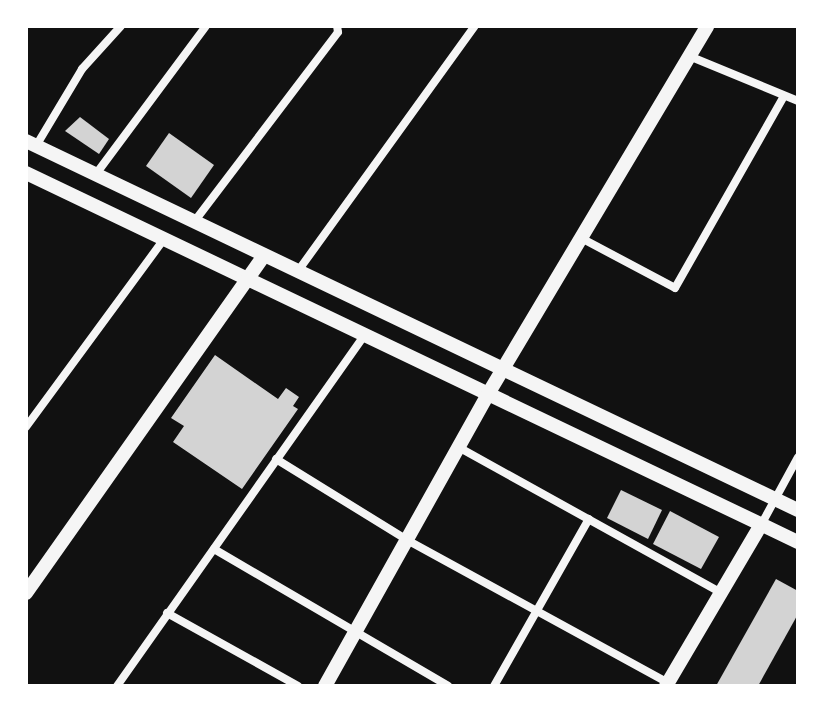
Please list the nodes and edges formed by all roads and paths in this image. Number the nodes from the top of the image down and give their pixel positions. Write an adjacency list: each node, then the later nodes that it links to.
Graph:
1 (121, 26): 9 (street)
2 (206, 26): 11 (street)
3 (337, 26): 12 (street)
4 (475, 26): 16 (street)
5 (707, 26): 6 (street)
6 (689, 56): 7 (street); 14 (street)
7 (784, 96): 8 (street); 14 (street)
8 (798, 101)
9 (31, 143): 11 (street)
10 (26, 173): 13 (street)
11 (96, 174): 12 (street)
12 (194, 222): 15 (street)
13 (164, 239): 17 (street); 21 (street)
14 (583, 239): 19 (street)
15 (264, 255): 16 (street); 17 (street)
16 (298, 271): 19 (street)
17 (248, 279): 18 (street); 33 (street)
18 (365, 335): 20 (street); 24 (street)
19 (504, 368): 20 (street); 25 (street)
20 (488, 394): 22 (street); 28 (street)
21 (26, 427)
22 (460, 448): 27 (street); 29 (street)
23 (798, 457): 25 (street)
24 (276, 459): 29 (street); 31 (street)
25 (775, 499): 26 (street); 28 (street)
26 (798, 510)
27 (589, 519): 32 (street); 34 (street)
28 (761, 525): 30 (street); 32 (street)
29 (407, 540): 34 (street); 36 (street)
30 (798, 542)
31 (214, 549): 35 (street); 36 (street)
32 (720, 592): 37 (street)
33 (26, 593)
34 (536, 611): 37 (street); 42 (street)
35 (167, 613): 38 (street); 39 (street)
36 (355, 632): 40 (street); 41 (street)
37 (667, 684)
38 (117, 686)
39 (298, 686)
40 (325, 686)
41 (448, 686)
42 (494, 686)

